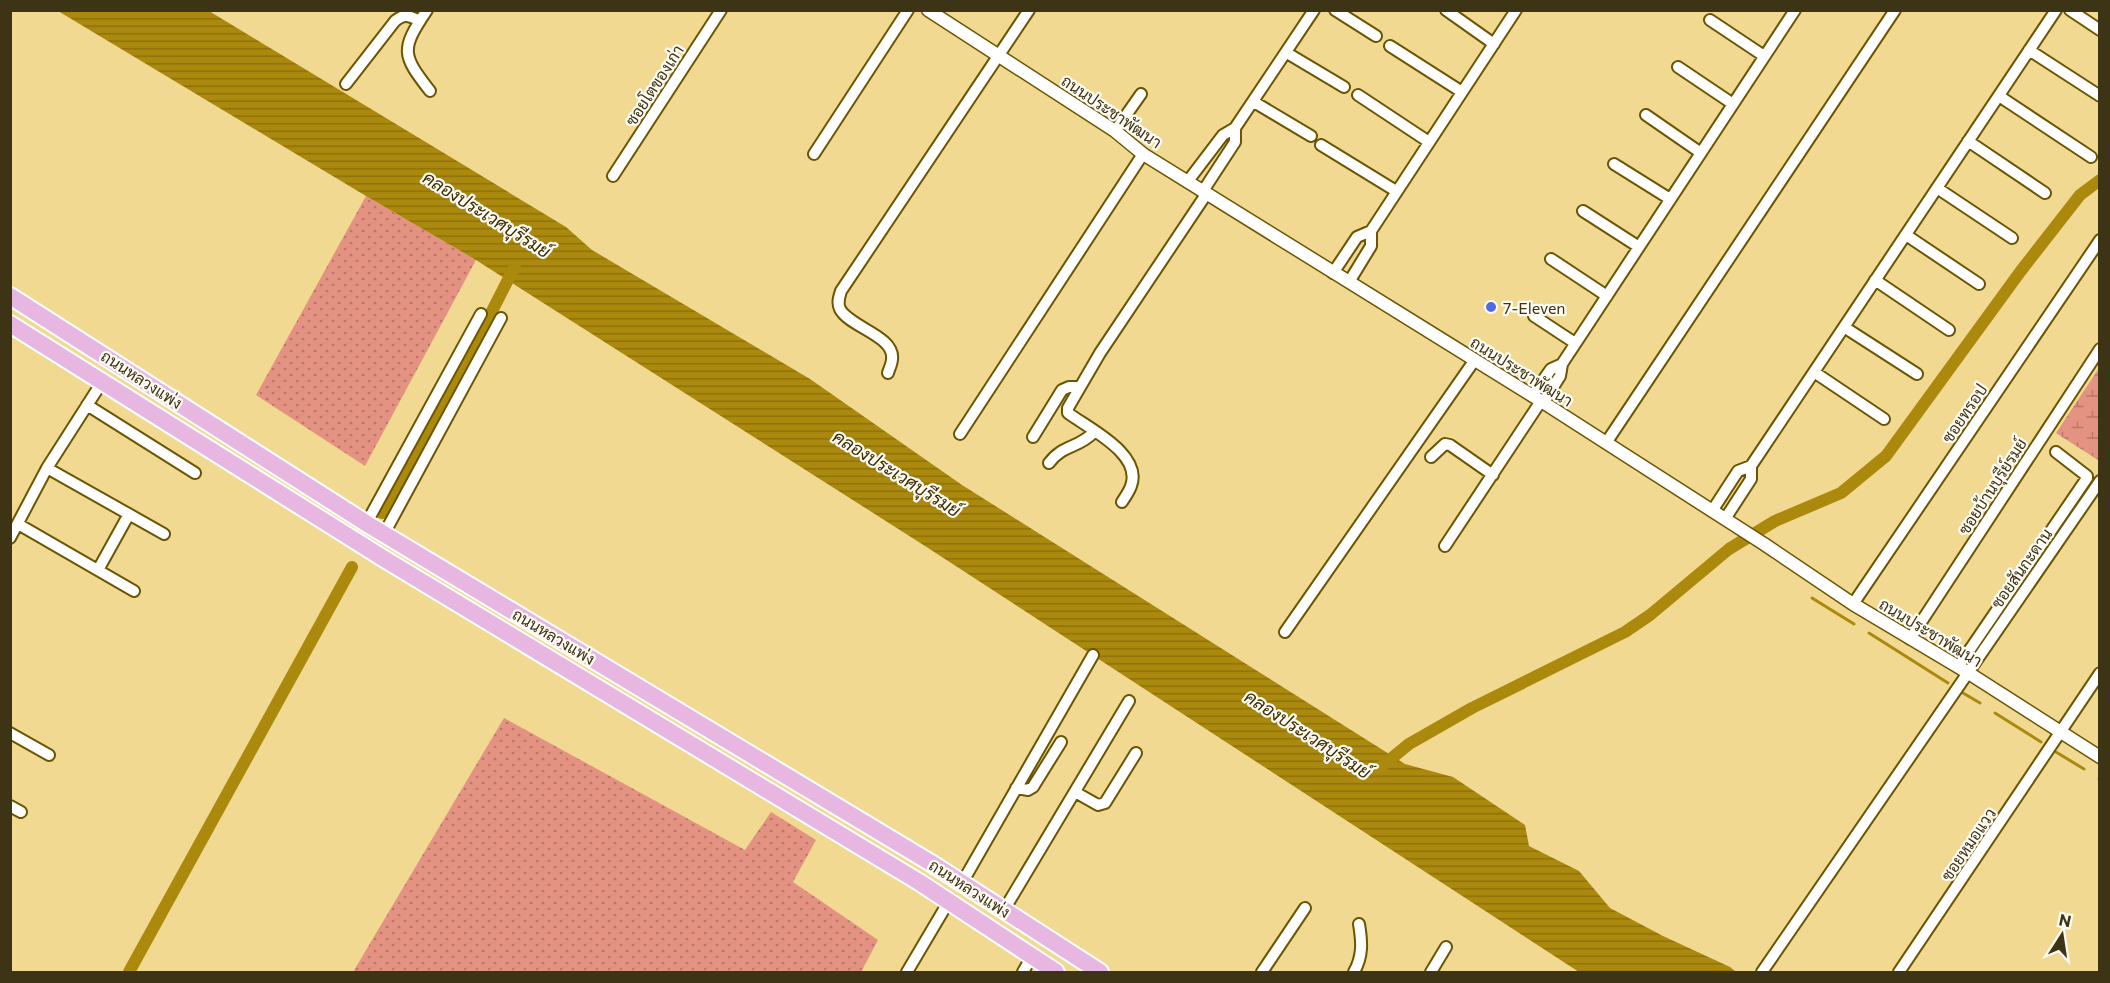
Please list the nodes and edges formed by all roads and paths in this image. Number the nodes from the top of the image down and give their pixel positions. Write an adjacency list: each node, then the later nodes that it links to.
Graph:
1 (427, 10): 15 (street)
2 (721, 10): 47 (street, ซอยโตของเก่า)
3 (908, 10): 43 (street)
4 (928, 10): 22 (street, ถนนประชาพัฒนา)
5 (1029, 10): 22 (street)
6 (1314, 10): 21 (street)
7 (1335, 10): 17 (street)
8 (1446, 10): 18 (street)
9 (1516, 10): 18 (street)
10 (1795, 10): 23 (street)
11 (1895, 10): 87 (street)
12 (2056, 10): 20 (street)
13 (2070, 10): 16 (street)
14 (1710, 20): 23 (street)
15 (420, 21): 25 (street); 27 (street)
16 (2100, 30)
17 (1376, 36)
18 (1494, 44): 28 (street)
19 (1390, 46): 28 (street)
20 (2029, 50): 31 (street); 32 (street)
21 (1287, 53): 26 (street); 33 (street)
22 (999, 56): 37 (street, ถนนประชาพัฒนา); 77 (street)
23 (1764, 56): 34 (street)
24 (1678, 67): 34 (street)
25 (346, 84)
26 (1344, 87)
27 (430, 91)
28 (1462, 92): 40 (street)
29 (1141, 94): 37 (street)
30 (1358, 95): 40 (street)
31 (1999, 96): 39 (street); 45 (street)
32 (2100, 96)
33 (1254, 102): 36 (street); 38 (street)
34 (1733, 104): 42 (street)
35 (1646, 115): 42 (street)
36 (1235, 128): 48 (street); 51 (street)
37 (1115, 131): 44 (street, ถนนประชาพัฒนา)
38 (1311, 136)
39 (1968, 141): 49 (street); 52 (street)
40 (1429, 142): 50 (street)
41 (1321, 144): 50 (street)
42 (1701, 153): 53 (street)
43 (814, 154)
44 (1143, 154): 48 (street, ถนนประชาพัฒนา); 85 (street)
45 (2091, 157)
46 (1614, 164): 53 (street)
47 (613, 176)
48 (1188, 181): 51 (street, ถนนประชาพัฒนา)
49 (1937, 188): 56 (street); 57 (street)
50 (1396, 191): 55 (street)
51 (1205, 192): 61 (street, ถนนประชาพัฒนา); 80 (street)
52 (2045, 193)
53 (1670, 200): 59 (street)
54 (1583, 210): 59 (street)
55 (1371, 231): 61 (street); 63 (street)
56 (1906, 235): 62 (street); 64 (street)
57 (2012, 238)
58 (2100, 240): 108 (street, ซอยทรอป)
59 (1639, 247): 66 (street)
60 (1551, 259): 66 (street)
61 (1333, 273): 63 (street, ถนนประชาพัฒนา)
62 (1875, 280): 71 (street); 72 (street)
63 (1349, 282): 75 (street, ถนนประชาพัฒนา)
64 (1979, 284)
65 (10, 296): 101 (main road, ถนนหลวงแพ่ง)
66 (1606, 296): 73 (street)
67 (481, 314): 101 (street)
68 (1534, 315): 73 (street)
69 (501, 318): 103 (street)
70 (10, 324): 79 (main road, ถนนหลวงแพ่ง)
71 (1844, 327): 76 (street); 78 (street)
72 (1949, 330)
73 (1575, 343): 81 (street)
74 (2100, 349): 110 (street, ซอยบ้านบุรีย์รมย์)
75 (1474, 361): 81 (street, ถนนประชาพัฒนา); 109 (street)
76 (1814, 372): 83 (street); 91 (street)
77 (888, 373)
78 (1917, 374)
79 (102, 382): 82 (street); 124 (main road, ถนนหลวงแพ่ง)
80 (1079, 387): 84 (street); 86 (street)
81 (1539, 400): 87 (street, ถนนประชาพัฒนา); 94 (street)
82 (87, 405): 92 (street); 93 (street)
83 (1884, 419)
84 (1094, 432): 90 (street); 96 (street)
85 (960, 434)
86 (1033, 437)
87 (1606, 443): 97 (street, ถนนประชาพัฒนา)
88 (2056, 452): 112 (street)
89 (1431, 457): 94 (street)
90 (1049, 463)
91 (1751, 466): 97 (street); 99 (street)
92 (47, 468): 98 (street); 100 (street)
93 (195, 473)
94 (1493, 475): 105 (street)
95 (2100, 481): 112 (street, ซอยสันกะดาน)
96 (1122, 502)
97 (1712, 511): 99 (street, ถนนประชาพัฒนา)
98 (129, 514): 102 (street); 106 (street)
99 (1725, 519): 108 (street, ถนนประชาพัฒนา)
100 (18, 524): 104 (street); 106 (street)
101 (366, 524): 103 (main road, ถนนหลวงแพ่ง)
102 (164, 534)
103 (384, 534): 123 (main road, ถนนหลวงแพ่ง)
104 (10, 538)
105 (1445, 546)
106 (98, 570): 107 (street)
107 (134, 591)
108 (1853, 604): 110 (street, ถนนประชาพัฒนา)
109 (1285, 632)
110 (1910, 639): 112 (street, ถนนประชาพัฒนา)
111 (1093, 655): 121 (street)
112 (1962, 670): 115 (street, ถนนประชาพัฒนา); 139 (street)
113 (2100, 673): 115 (street, ซอยหมอแวว)
114 (1129, 701): 122 (street)
115 (2060, 731): 120 (street, ถนนประชาพัฒนา); 140 (street, ซอยหมอแวว)
116 (10, 733): 119 (street)
117 (1061, 742): 121 (street)
118 (1136, 753): 122 (street)
119 (49, 755)
120 (2100, 757)
121 (1016, 788): 125 (street)
122 (1076, 792): 128 (street)
123 (931, 862): 124 (main road); 125 (main road, ถนนหลวงแพ่ง)
124 (919, 882): 126 (main road, ถนนหลวงแพ่ง)
125 (962, 883): 128 (main road, ถนนหลวงแพ่ง)
126 (949, 901): 131 (main road, ถนนหลวงแพ่ง); 132 (street)
127 (1305, 908): 136 (street)
128 (1004, 910): 135 (main road, ถนนหลวงแพ่ง)
129 (1359, 924): 137 (street)
130 (1446, 947): 138 (street)
131 (1032, 956): 133 (street); 134 (main road, ถนนหลวงแพ่ง)
132 (907, 972)
133 (1023, 972)
134 (1056, 972)
135 (1100, 972)
136 (1262, 972)
137 (1354, 972)
138 (1431, 972)
139 (1762, 972)
140 (1899, 972)

